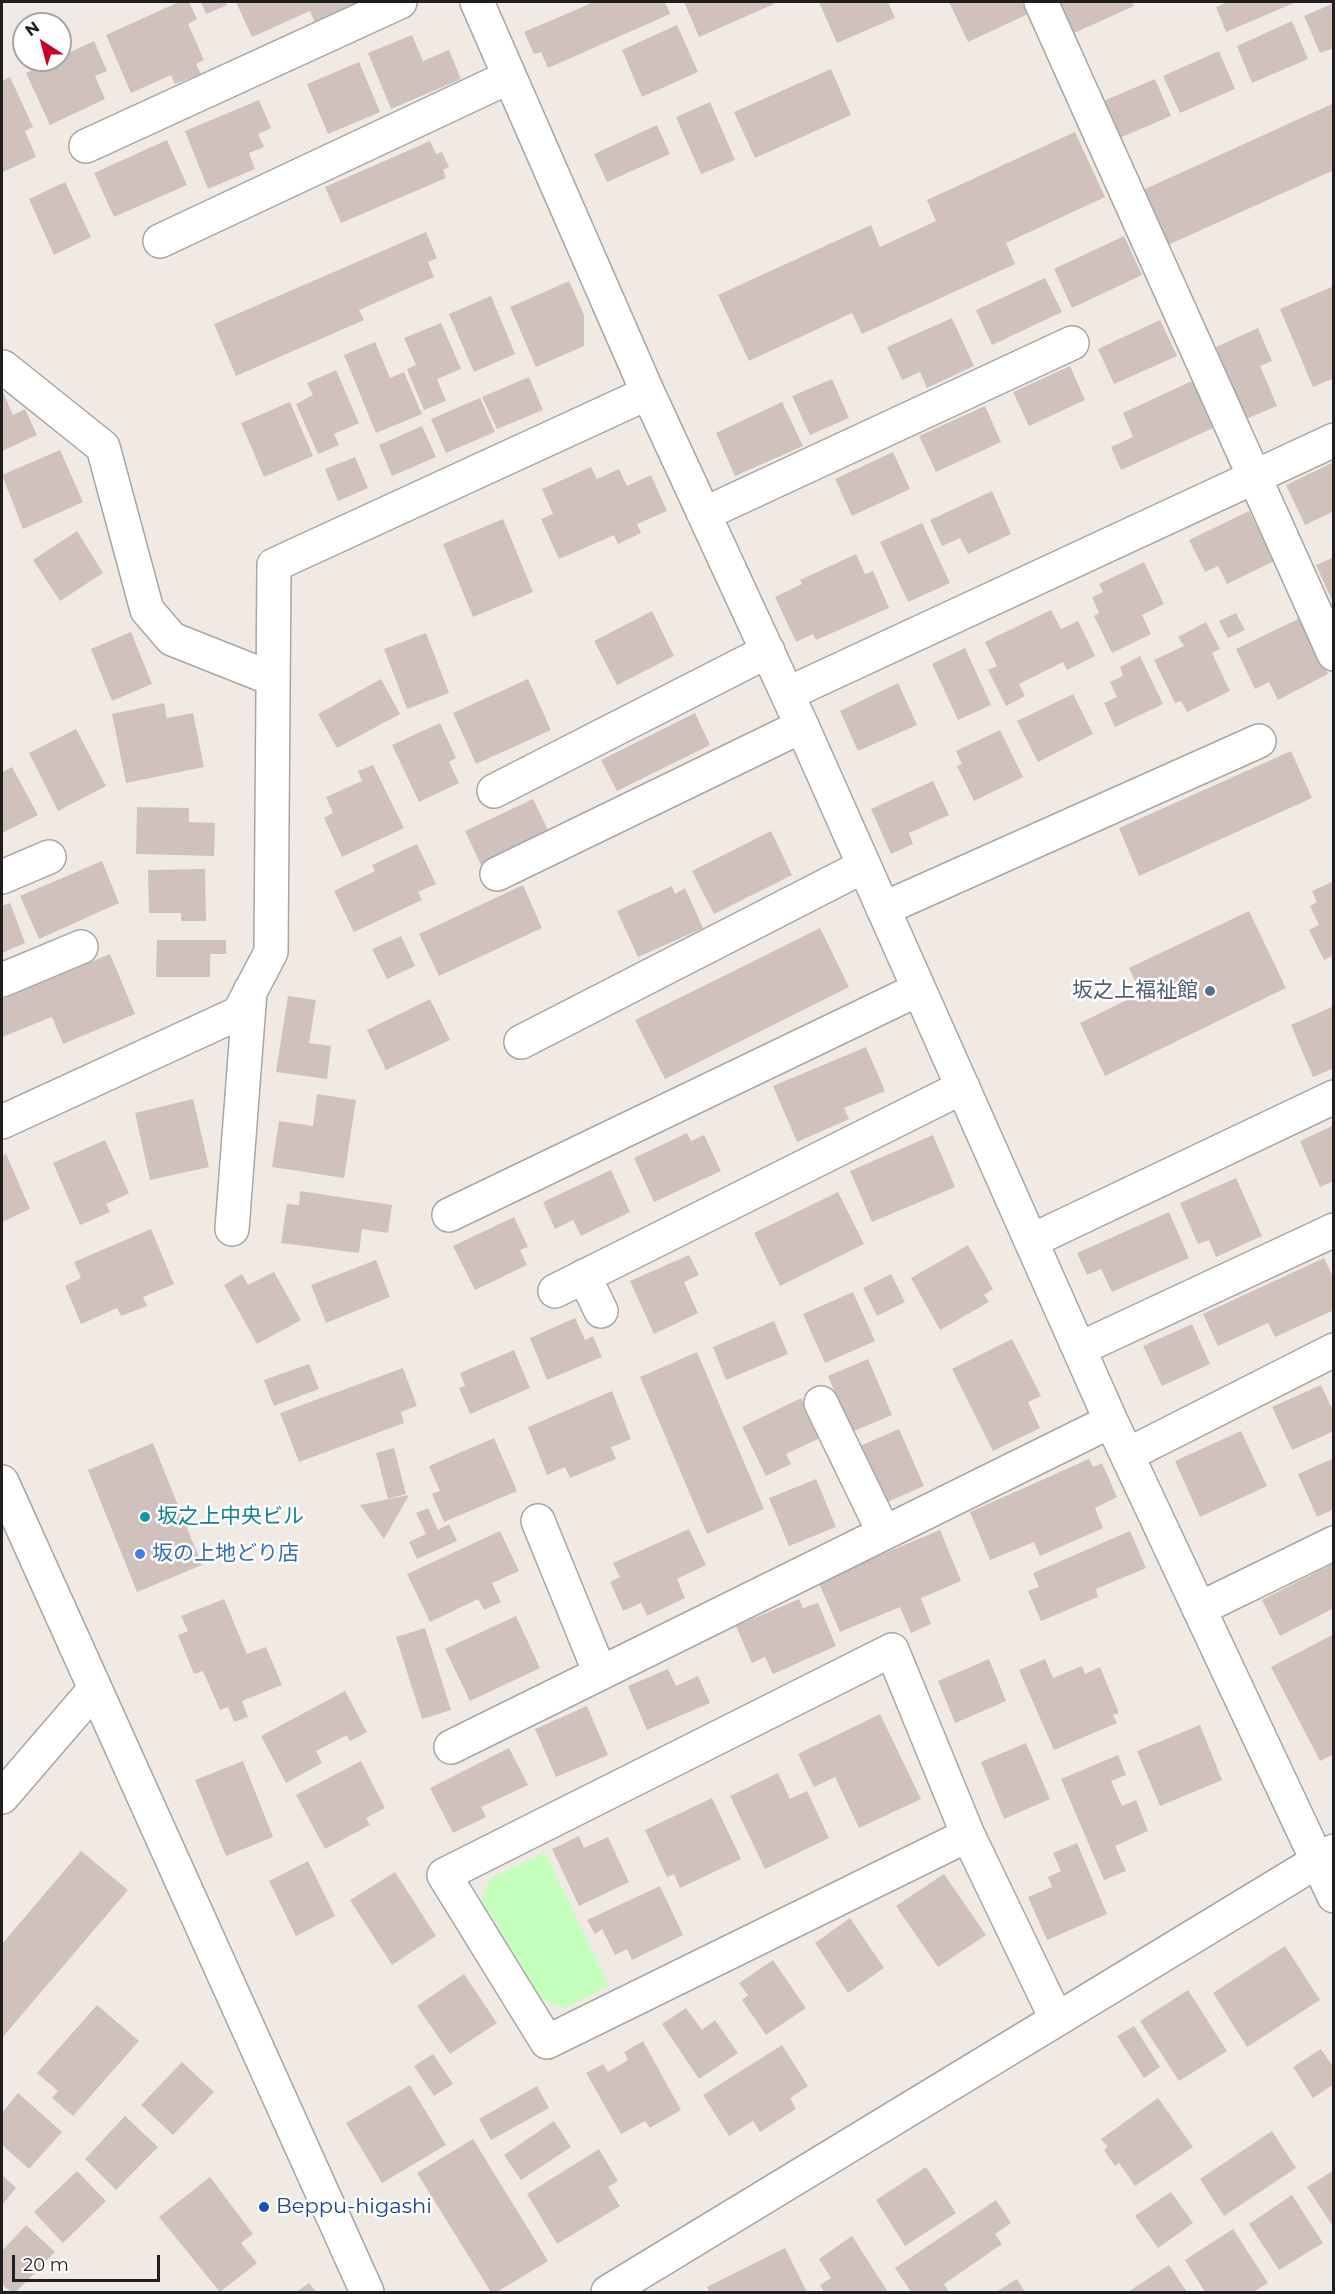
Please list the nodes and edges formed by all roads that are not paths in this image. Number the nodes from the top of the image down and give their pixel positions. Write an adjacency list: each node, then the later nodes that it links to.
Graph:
1 (400, 2): 5 (street)
2 (477, 2): 4 (street)
3 (1041, 2): 11 (street)
4 (509, 77): 6 (street); 9 (street)
5 (86, 146)
6 (160, 241)
7 (1072, 344): 12 (street)
8 (3, 367): 15 (street)
9 (648, 393): 12 (street); 15 (street)
10 (1334, 440): 11 (street)
11 (1256, 478): 14 (street); 16 (street)
12 (704, 514): 13 (street)
13 (768, 651): 16 (street); 19 (street)
14 (1334, 654)
15 (273, 679): 28 (street)
16 (788, 694): 17 (street)
17 (802, 726): 21 (street); 22 (street)
18 (1259, 741): 24 (street)
19 (494, 791)
20 (49, 857): 23 (street)
21 (864, 866): 24 (street); 29 (street)
22 (497, 874)
23 (2, 878)
24 (883, 909): 27 (street)
25 (81, 946): 26 (street)
26 (2, 981)
27 (919, 989): 30 (street); 33 (street)
28 (250, 991): 32 (street); 34 (street)
29 (521, 1042)
30 (963, 1087): 36 (street); 37 (street)
31 (1334, 1097): 36 (street)
32 (2, 1122)
33 (449, 1215)
34 (232, 1229)
35 (1334, 1230): 40 (street)
36 (1031, 1241): 40 (street)
37 (584, 1276): 38 (street); 39 (street)
38 (555, 1291)
39 (601, 1311)
40 (1079, 1349): 43 (street)
41 (1334, 1350): 44 (street)
42 (821, 1403): 47 (street)
43 (1111, 1421): 44 (street); 47 (street)
44 (1127, 1455): 49 (street)
45 (2, 1482): 51 (street)
46 (538, 1521): 50 (street)
47 (884, 1533): 50 (street)
48 (1334, 1544): 49 (street)
49 (1199, 1609): 55 (street)
50 (600, 1673): 52 (street)
51 (94, 1690): 53 (street); 58 (street)
52 (451, 1747)
53 (2, 1797)
54 (968, 1835): 54 (street); 57 (street)
55 (1325, 1855): 56 (street); 57 (street)
56 (1334, 1896)
57 (1056, 2018): 59 (street)
58 (367, 2292)
59 (608, 2292)

